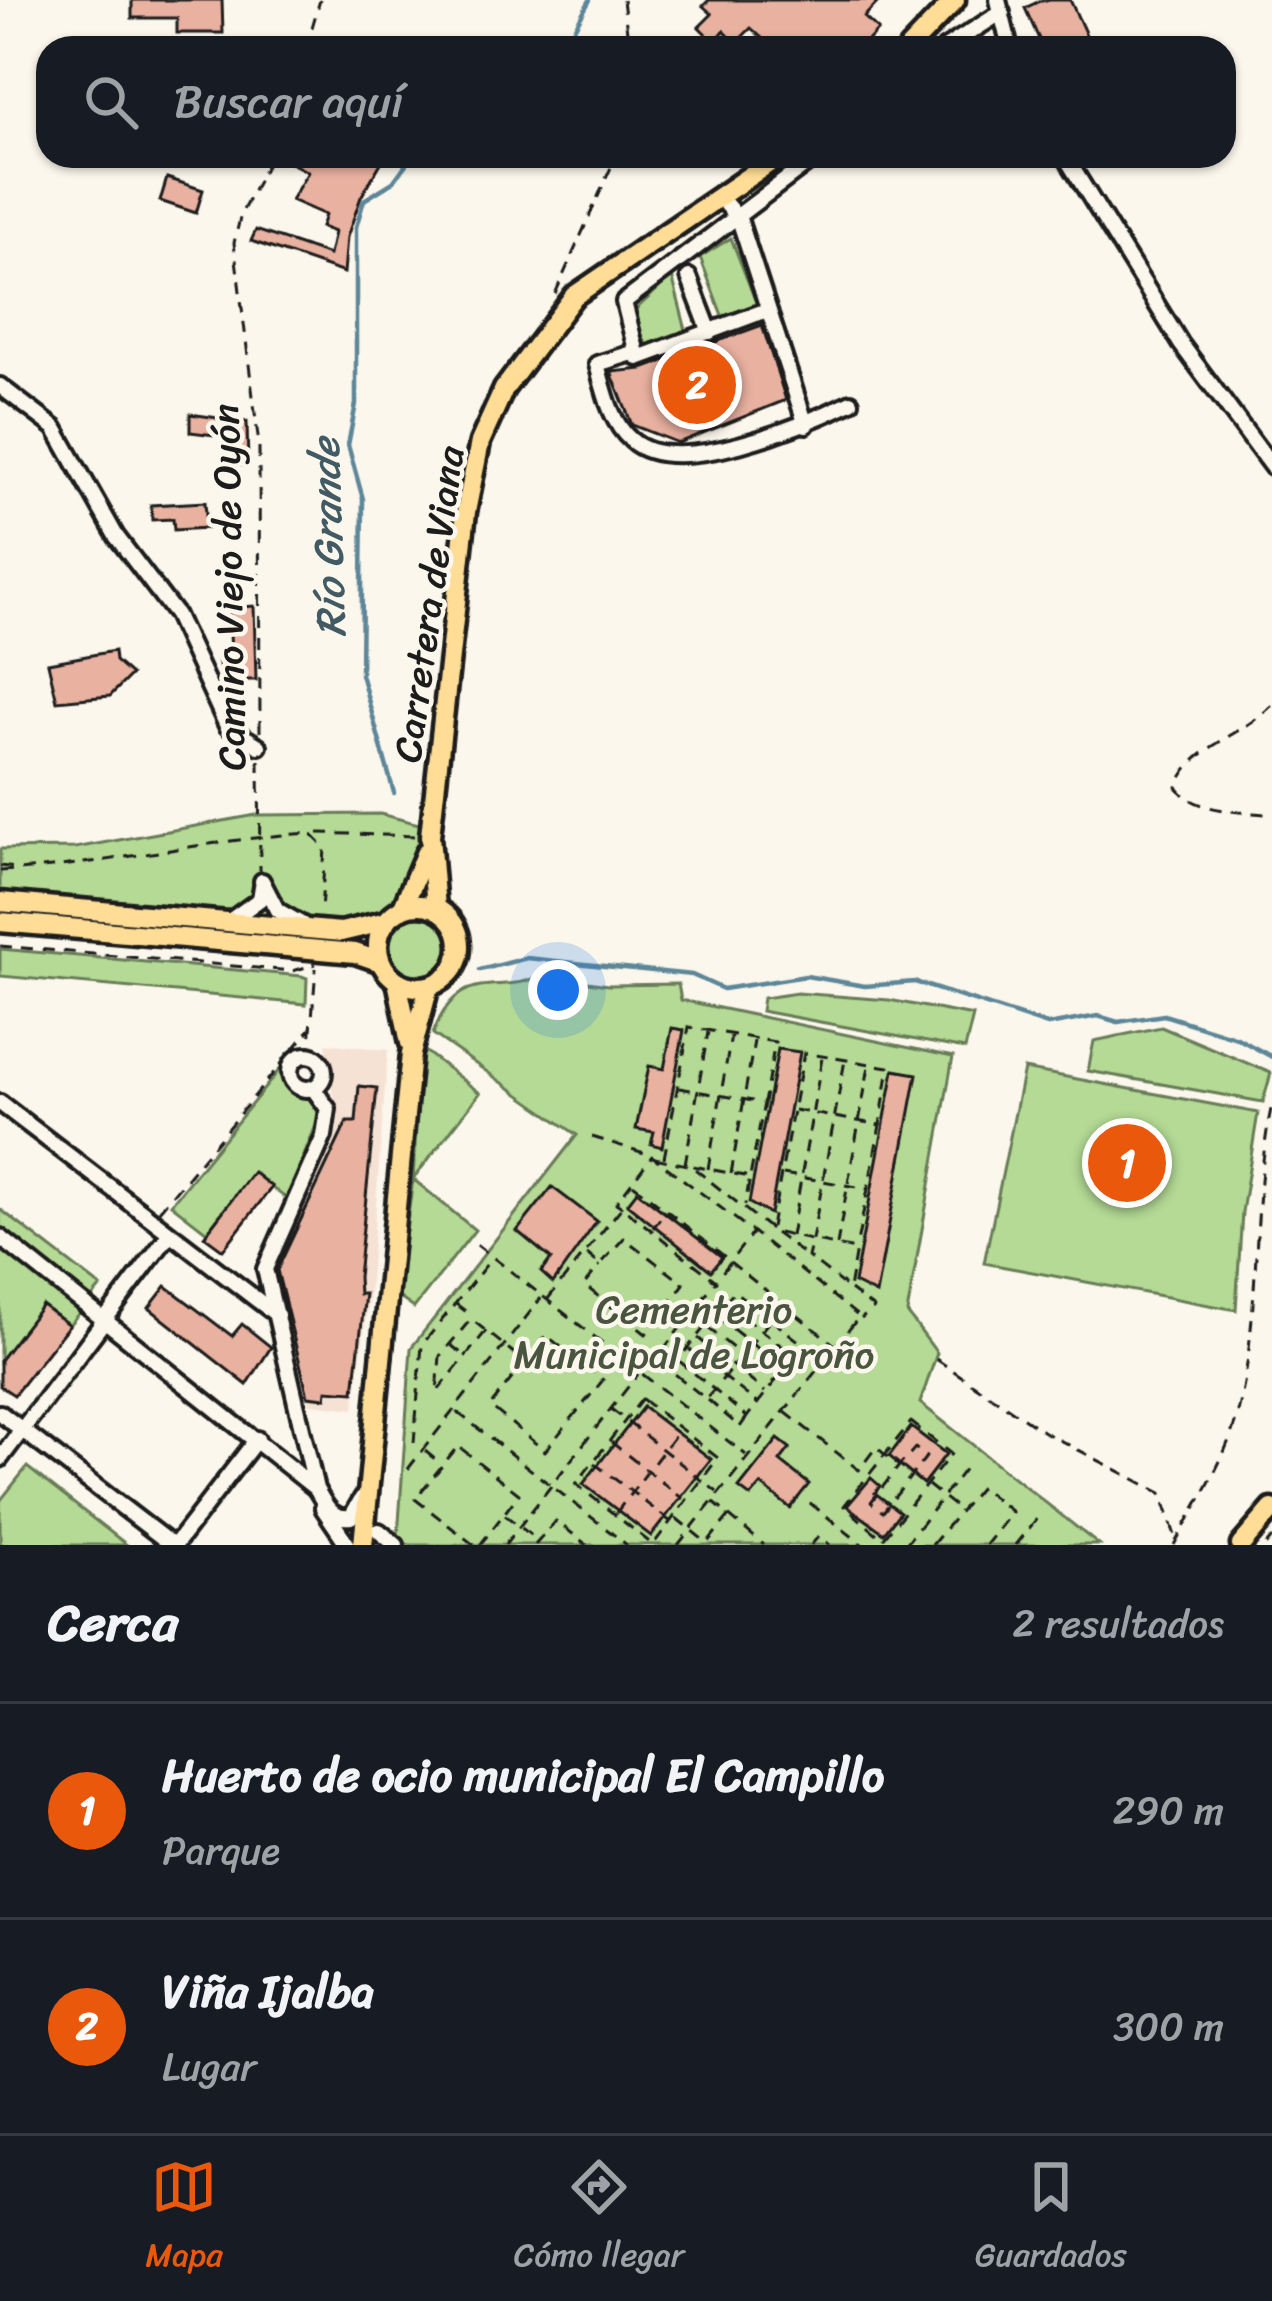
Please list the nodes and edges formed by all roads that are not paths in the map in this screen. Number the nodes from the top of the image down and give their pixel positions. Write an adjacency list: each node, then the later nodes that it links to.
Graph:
1 (955, 0): 3 (main road)
2 (1000, 6): 4 (street); 5 (street)
3 (920, 36)
4 (961, 36)
5 (1007, 36)
6 (761, 168): 9 (main road, Carretera de Viana)
7 (802, 168): 10 (street)
8 (1072, 168): 18 (street)
9 (719, 196): 10 (street); 20 (main road, Carretera de Viana)
10 (739, 218): 12 (street); 14 (street)
11 (689, 277): 13 (street)
12 (767, 310): 13 (street); 17 (street)
13 (710, 332): 14 (street)
14 (637, 352): 17 (street)
15 (0, 386): 19 (street)
16 (851, 402): 17 (street)
17 (806, 424)
18 (1272, 467)
19 (260, 746)
20 (430, 836): 22 (main road, Carretera de Viana); 23 (main road, Carretera de Viana)
21 (0, 902): 25 (main road)
22 (436, 908): 23 (main road); 29 (main road)
23 (394, 915): 26 (main road); 27 (main road)
24 (0, 922): 26 (main road)
25 (228, 922): 26 (main road); 26 (street)
26 (317, 942): 27 (main road)
27 (381, 962): 28 (main road)
28 (397, 981): 29 (main road); 30 (main road)
29 (429, 986): 30 (main road)
30 (411, 1054): 41 (main road)
31 (313, 1088): 31 (street); 35 (street)
32 (3, 1111): 33 (street)
33 (168, 1236): 35 (street); 36 (street)
34 (0, 1237): 36 (street)
35 (277, 1315): 42 (street)
36 (103, 1318): 38 (street); 39 (street)
37 (0, 1414): 38 (street)
38 (22, 1430): 40 (street); 45 (street)
39 (257, 1439): 42 (street); 45 (street)
40 (0, 1459)
41 (366, 1487): 42 (street); 47 (main road)
42 (316, 1489): 46 (street)
43 (1272, 1509): 49 (main road)
44 (379, 1531): 48 (street)
45 (174, 1545)
46 (348, 1545)
47 (363, 1545)
48 (396, 1545)
49 (1241, 1545)

